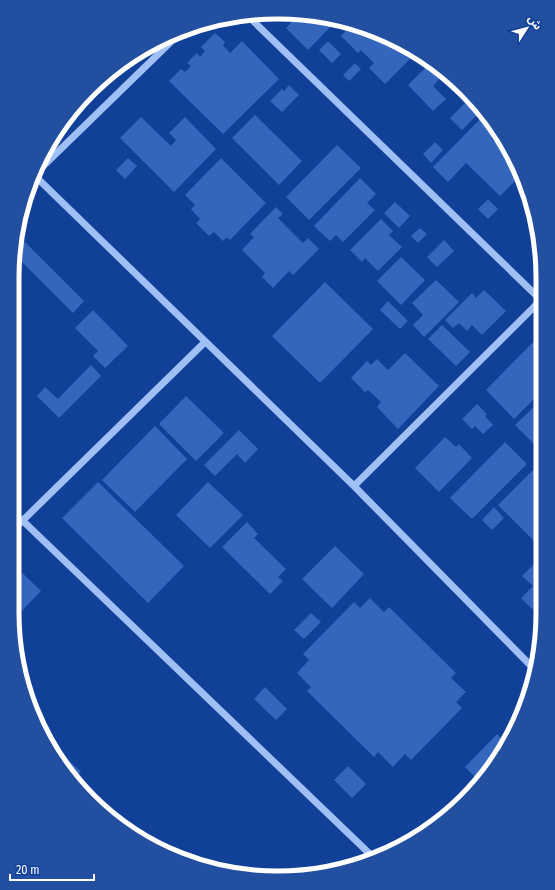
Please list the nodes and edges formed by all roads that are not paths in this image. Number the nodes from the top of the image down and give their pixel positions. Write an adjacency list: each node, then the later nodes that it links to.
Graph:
1 (253, 20): 5 (street)
2 (169, 43): 3 (street)
3 (46, 164)
4 (39, 180): 7 (street)
5 (536, 294)
6 (536, 306): 8 (street)
7 (205, 342): 8 (street); 9 (street)
8 (354, 486): 11 (street)
9 (22, 520): 10 (street); 12 (street)
10 (19, 523)
11 (530, 665)
12 (369, 854)

